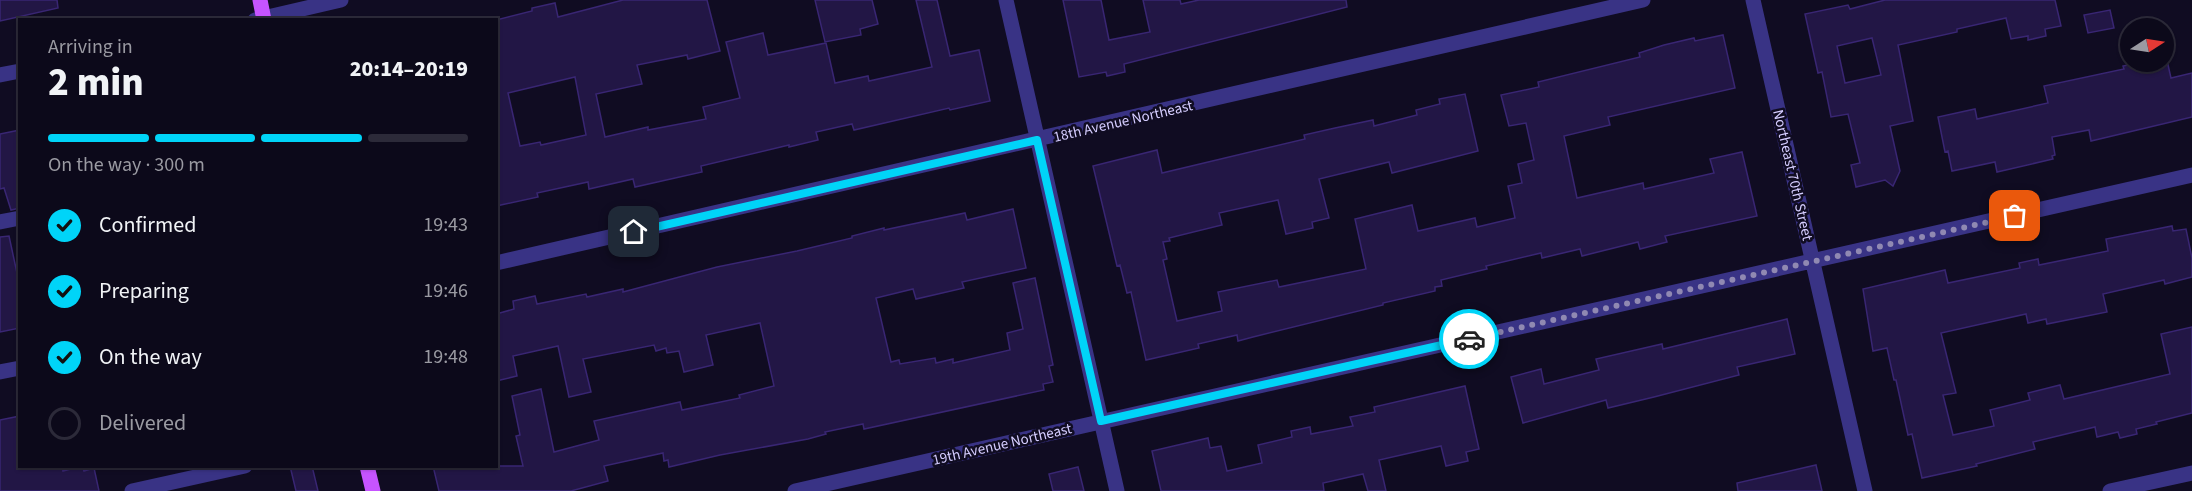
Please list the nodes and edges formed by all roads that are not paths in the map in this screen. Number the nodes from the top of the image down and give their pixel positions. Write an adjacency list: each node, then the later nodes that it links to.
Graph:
1 (260, 0): 6 (main road)
2 (341, 0): 7 (street)
3 (1006, 0): 10 (street)
4 (1643, 0): 10 (street, 18th Avenue Northeast)
5 (1753, 0): 14 (street, Northeast 70th Street)
6 (261, 18)
7 (265, 18)
8 (18, 71): 9 (street)
9 (0, 75)
10 (1037, 140): 15 (street, 18th Avenue Northeast); 18 (street)
11 (2192, 175): 14 (street, 19th Avenue Northeast)
12 (18, 218): 13 (street)
13 (0, 222)
14 (1812, 262): 18 (street, 19th Avenue Northeast); 26 (street, Northeast 70th Street)
15 (498, 263)
16 (18, 368): 17 (street)
17 (0, 372)
18 (1101, 421): 24 (street, 19th Avenue Northeast); 25 (street)
19 (236, 468): 22 (street)
20 (367, 468): 23 (main road)
21 (2192, 472): 27 (street)
22 (132, 491)
23 (373, 491)
24 (795, 491)
25 (1117, 491)
26 (1865, 491)
27 (2110, 491)

